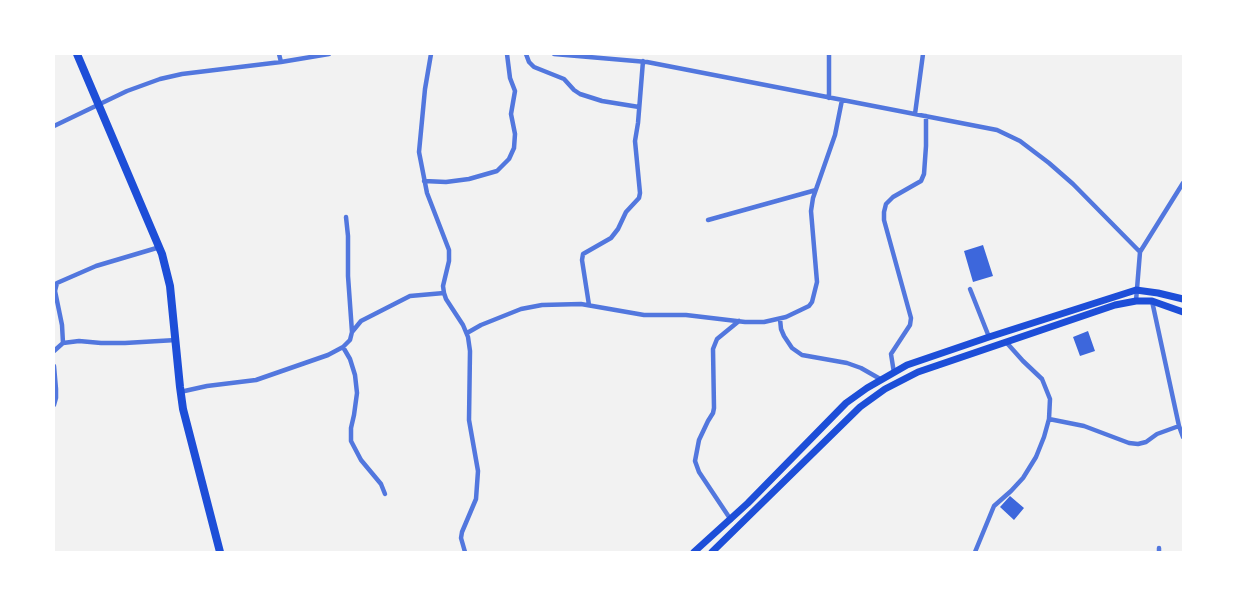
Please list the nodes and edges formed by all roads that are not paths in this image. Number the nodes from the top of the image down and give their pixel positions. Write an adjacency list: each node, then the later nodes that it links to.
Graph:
1 (77, 54): 15 (highway)
2 (279, 54): 12 (street)
3 (329, 54): 12 (street)
4 (431, 54): 20 (street)
5 (507, 54): 20 (street)
6 (526, 54): 16 (street)
7 (554, 54): 10 (street)
8 (829, 54): 13 (street)
9 (923, 54): 17 (street)
10 (606, 56): 11 (street)
11 (643, 61): 13 (street); 16 (street)
12 (281, 62): 15 (street)
13 (829, 98): 14 (street)
14 (842, 100): 17 (street); 22 (street)
15 (99, 105): 19 (street); 25 (highway)
16 (639, 107): 33 (street)
17 (915, 114): 18 (street)
18 (926, 116): 26 (street); 46 (street)
19 (54, 126)
20 (424, 181): 29 (street)
21 (1183, 184): 26 (street)
22 (816, 190): 24 (street); 35 (street)
23 (346, 217): 37 (street)
24 (708, 220)
25 (160, 247): 40 (highway); 42 (street)
26 (1140, 252): 28 (street)
27 (970, 289): 39 (street)
28 (1136, 290): 30 (main road); 31 (street); 39 (main road)
29 (444, 293): 37 (street); 38 (street)
30 (1183, 300)
31 (1136, 301): 32 (main road); 41 (main road)
32 (1152, 301): 34 (main road); 51 (street)
33 (589, 305): 36 (street); 38 (street)
34 (1183, 312)
35 (780, 318): 36 (street); 47 (street)
36 (739, 321): 54 (street)
37 (352, 332): 43 (street)
38 (466, 333): 56 (street)
39 (989, 337): 46 (main road)
40 (176, 340): 42 (street); 48 (highway)
41 (1006, 342): 50 (street); 58 (main road)
42 (63, 343): 44 (street)
43 (343, 347): 48 (street); 53 (street)
44 (54, 350)
45 (54, 366): 49 (street)
46 (894, 373): 47 (main road)
47 (882, 380): 54 (main road)
48 (180, 392): 55 (highway)
49 (54, 405)
50 (1049, 419): 51 (street); 59 (street)
51 (1179, 426): 52 (street)
52 (1183, 437)
53 (385, 494)
54 (731, 520): 57 (main road)
55 (220, 552)
56 (465, 552)
57 (694, 552)
58 (712, 552)
59 (975, 552)

